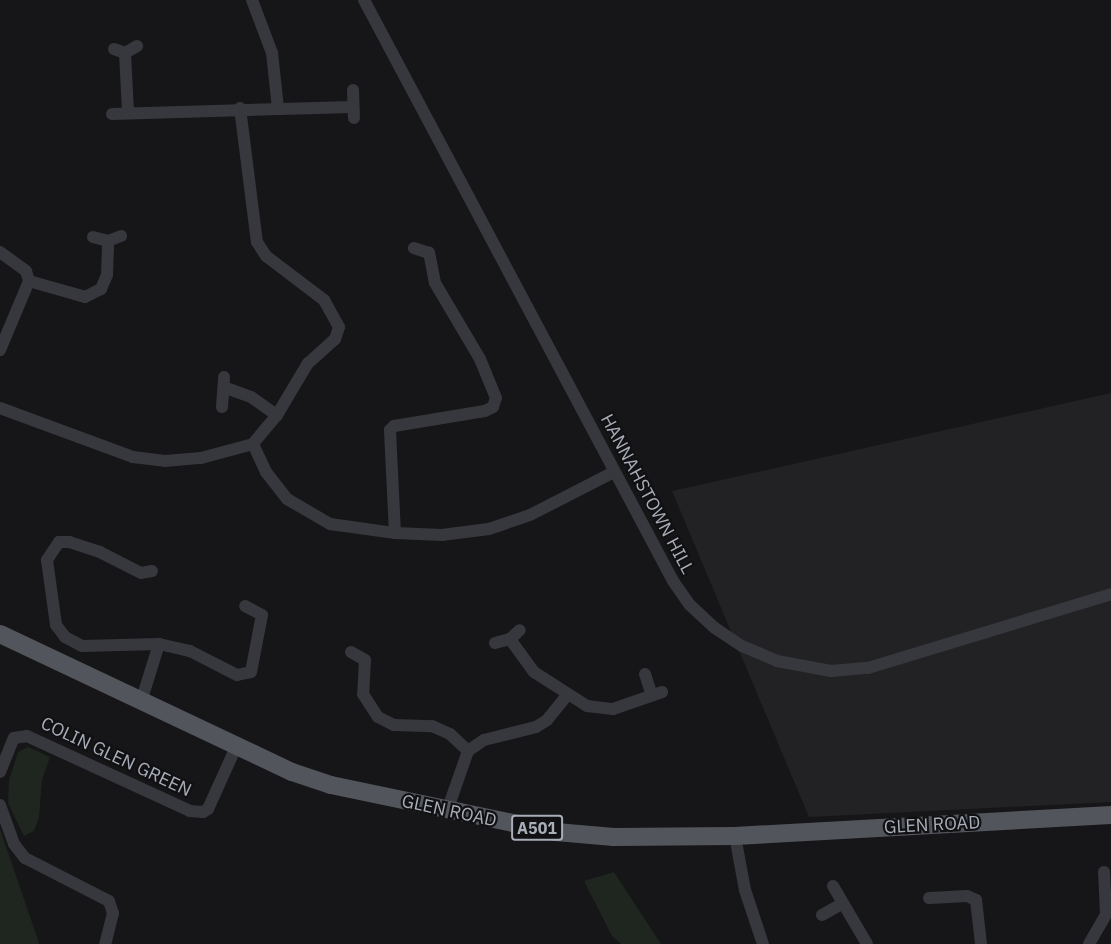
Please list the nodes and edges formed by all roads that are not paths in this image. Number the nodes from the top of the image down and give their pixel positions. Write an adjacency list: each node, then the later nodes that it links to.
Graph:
1 (252, 0): 6 (street)
2 (363, 0): 20 (street, HANNAHSTOWN HILL)
3 (137, 46): 7 (street)
4 (353, 90): 6 (street)
5 (240, 108): 6 (street); 7 (street); 18 (street)
6 (278, 108)
7 (128, 113): 8 (street)
8 (112, 114)
9 (121, 236): 11 (street)
10 (93, 237): 11 (street)
11 (108, 241): 14 (street)
12 (414, 248): 21 (street)
13 (0, 252): 14 (street)
14 (29, 281): 15 (street)
15 (0, 350)
16 (222, 407): 18 (street)
17 (0, 408): 19 (street)
18 (277, 415): 19 (street)
19 (253, 444): 21 (street)
20 (614, 472): 21 (street); 23 (street, HANNAHSTOWN HILL)
21 (395, 533)
22 (152, 571): 29 (street)
23 (1111, 594)
24 (245, 606): 29 (street)
25 (520, 630): 27 (street)
26 (0, 634): 33 (main road, GLEN ROAD / A501)
27 (510, 639): 28 (street); 32 (street)
28 (495, 643)
29 (159, 644): 33 (street)
30 (351, 652): 35 (street)
31 (645, 674): 32 (street)
32 (567, 695): 35 (street)
33 (141, 702): 34 (main road, GLEN ROAD / A501)
34 (236, 747): 36 (street, COLIN GLEN GREEN); 38 (main road, GLEN ROAD / A501)
35 (468, 751): 38 (street)
36 (0, 772)
37 (0, 805): 46 (street)
38 (447, 811): 40 (main road, GLEN ROAD / A501)
39 (1111, 815): 40 (main road, GLEN ROAD / A501)
40 (735, 836): 47 (street)
41 (1104, 872): 50 (street)
42 (833, 886): 44 (street)
43 (929, 898): 49 (street)
44 (842, 904): 45 (street); 48 (street)
45 (822, 915)
46 (105, 944)
47 (763, 944)
48 (867, 944)
49 (981, 944)
50 (1089, 944)

